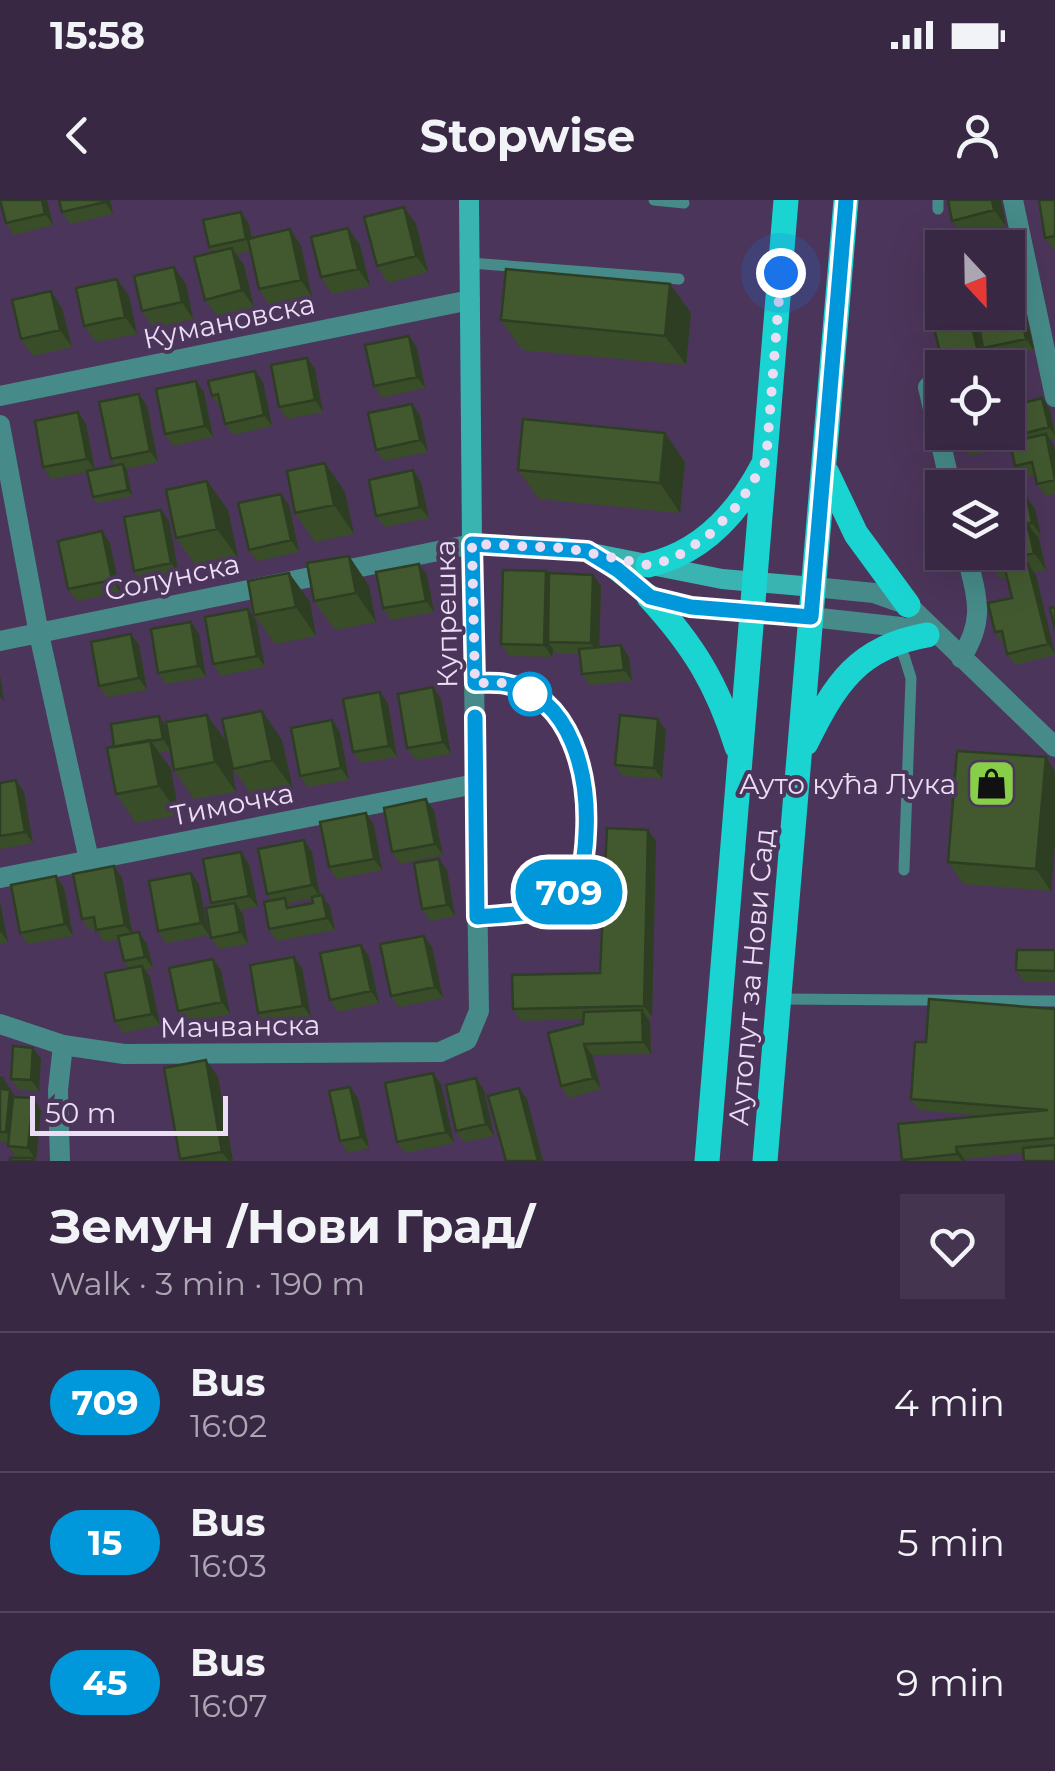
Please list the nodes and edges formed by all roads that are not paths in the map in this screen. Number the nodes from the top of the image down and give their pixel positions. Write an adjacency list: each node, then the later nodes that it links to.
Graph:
1 (469, 200): 7 (main road, Купрешка)
2 (654, 200): 6 (lane)
3 (786, 200): 13 (main road, Аутопут за Нови Сад)
4 (846, 200): 14 (main road, Аутопут за Нови Сад)
5 (1013, 200): 11 (street)
6 (684, 203)
7 (470, 263): 8 (lane); 9 (main road, Купрешка)
8 (679, 279)
9 (470, 300): 10 (street, Кумановска); 15 (main road, Купрешка)
10 (0, 396)
11 (1055, 397)
12 (0, 425): 25 (street)
13 (766, 461): 17 (main road); 19 (main road, Аутопут за Нови Сад)
14 (825, 468): 20 (main road, Аутопут за Нови Сад); 22 (main road)
15 (472, 544): 16 (main road, Солунска); 25 (street, Солунска); 30 (street, Купрешка)
16 (593, 553): 17 (main road, Солунска); 21 (main road)
17 (648, 565): 19 (main road, Солунска)
18 (970, 570): 29 (street)
19 (757, 582): 20 (main road, Солунска); 23 (main road, Аутопут за Нови Сад)
20 (814, 587): 22 (street); 24 (main road, Аутопут за Нови Сад)
21 (650, 597): 23 (main road); 32 (main road)
22 (908, 605): 26 (street)
23 (754, 613): 24 (main road); 32 (main road, Аутопут за Нови Сад)
24 (811, 617): 26 (street); 33 (main road, Аутопут за Нови Сад)
25 (39, 634): 27 (street, Солунска); 35 (street)
26 (934, 636): 28 (main road); 29 (street)
27 (0, 641)
28 (896, 643): 33 (main road); 36 (lane)
29 (961, 658): 31 (street)
30 (475, 683): 34 (street, Купрешка); 38 (lane)
31 (1055, 747)
32 (742, 761): 45 (main road, Аутопут за Нови Сад)
33 (798, 761): 39 (main road, Аутопут за Нови Сад)
34 (476, 784): 35 (street, Тимочка); 38 (street, Купрешка)
35 (89, 860): 37 (street, Тимочка)
36 (904, 870)
37 (0, 878)
38 (477, 917): 42 (street, Купрешка)
39 (780, 999): 40 (lane); 46 (main road, Аутопут за Нови Сад)
40 (1055, 1001)
41 (0, 1024): 43 (street, Мачванска)
42 (475, 1027): 43 (street, Мачванска)
43 (63, 1045): 44 (street)
44 (60, 1161)
45 (707, 1161)
46 (765, 1161)

